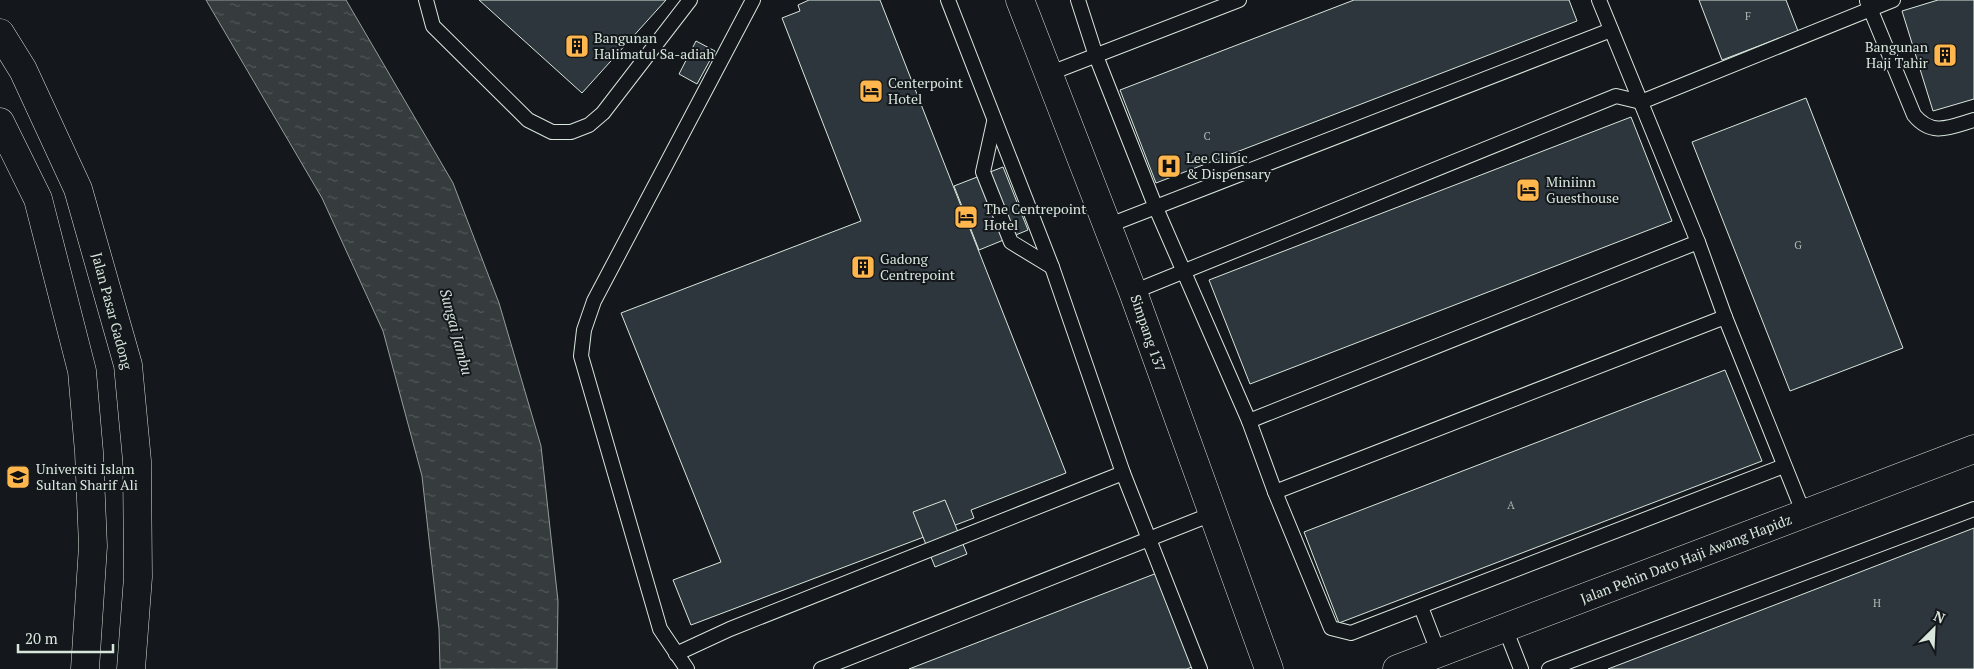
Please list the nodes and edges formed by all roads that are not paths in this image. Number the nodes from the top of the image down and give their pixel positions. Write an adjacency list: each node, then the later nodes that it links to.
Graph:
1 (426, 0): 2 (lane)
2 (690, 0)
3 (753, 0): 37 (lane)
4 (948, 0): 18 (lane)
5 (1078, 0): 13 (lane)
6 (1238, 0): 13 (lane)
7 (1599, 0): 11 (lane)
8 (1893, 0): 10 (lane)
9 (1026, 2): 14 (street, Simpang 137)
10 (1868, 4): 15 (lane); 16 (lane)
11 (1610, 30): 15 (lane); 19 (lane)
12 (0, 33): 40 (street, Jalan Pasar Gadong)
13 (1096, 56): 14 (lane); 19 (lane)
14 (1048, 74): 20 (street, Simpang 137)
15 (1641, 102): 21 (lane); 23 (lane)
16 (1974, 120)
17 (0, 122): 39 (street)
18 (994, 122): 22 (lane); 22 (lane)
19 (1156, 208): 20 (lane); 23 (lane)
20 (1106, 226): 24 (street, Simpang 137)
21 (1698, 242): 25 (lane); 26 (lane)
22 (1052, 267): 29 (lane)
23 (1183, 271): 24 (lane); 26 (lane)
24 (1133, 292): 32 (street, Simpang 137)
25 (1725, 317): 28 (lane); 30 (lane)
26 (1249, 421): 30 (lane)
27 (1974, 449): 33 (street, Jalan Pehin Dato Haji Awang Hapidz)
28 (1784, 466): 33 (lane); 35 (lane)
29 (1123, 473): 34 (lane); 37 (lane)
30 (1275, 492): 35 (lane)
31 (1974, 510): 47 (lane)
32 (1212, 514): 34 (lane); 44 (street, Simpang 137)
33 (1804, 514): 36 (street, Jalan Pehin Dato Haji Awang Hapidz)
34 (1149, 538): 42 (lane); 43 (lane)
35 (1421, 607): 38 (lane)
36 (1505, 628): 38 (street, Jalan Pehin Dato Haji Awang Hapidz); 46 (lane)
37 (676, 654): 41 (lane)
38 (1438, 654): 45 (street, Jalan Pehin Dato Haji Awang Hapidz)
39 (85, 669)
40 (132, 669)
41 (687, 669)
42 (821, 669)
43 (1200, 669)
44 (1269, 669)
45 (1397, 669)
46 (1521, 669)
47 (1549, 669)

